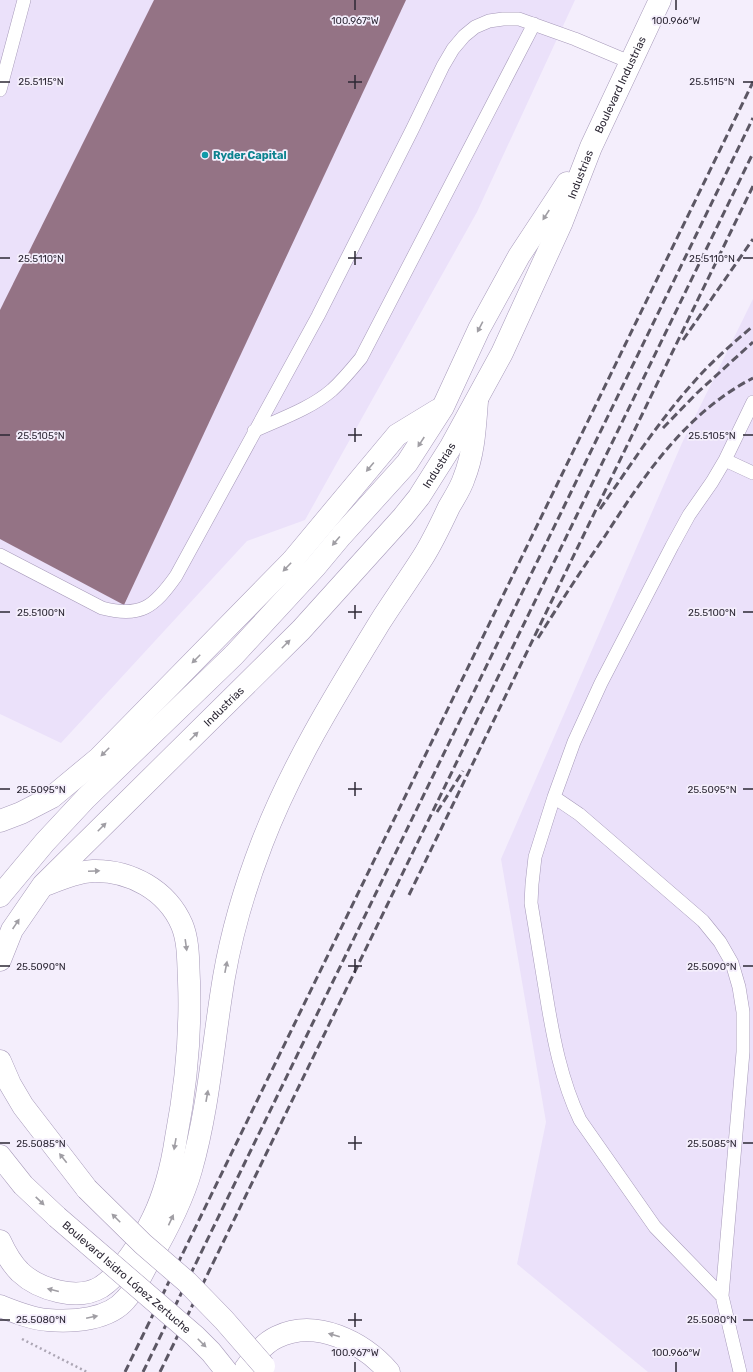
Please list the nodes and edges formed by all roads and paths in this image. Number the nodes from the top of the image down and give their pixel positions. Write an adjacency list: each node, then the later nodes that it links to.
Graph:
1 (24, 0): 5 (lane)
2 (660, 0): 4 (main road, Boulevard Industrias)
3 (534, 24): 4 (lane); 10 (lane); 10 (lane)
4 (632, 63): 6 (main road, Boulevard Industrias)
5 (0, 90)
6 (591, 147): 7 (main road, Industrias); 9 (main road, Industrias, one-way to 9)
7 (477, 401): 16 (main road, Industrias, one-way to 7); 25 (main road, one-way to 7)
8 (753, 402): 11 (lane)
9 (443, 407): 15 (main road, one-way to 15); 17 (main road, Industrias, one-way to 17)
10 (254, 432): 13 (lane)
11 (725, 460): 12 (lane); 14 (lane)
12 (753, 473)
13 (0, 555)
14 (554, 797): 24 (lane); 24 (lane)
15 (0, 821)
16 (43, 885): 18 (main road, Industrias, one-way to 16); 23 (main road, one-way to 23)
17 (0, 896)
18 (0, 960)
19 (0, 1061): 27 (main road, one-way to 19, bridge)
20 (0, 1156): 22 (main road)
21 (0, 1176): 22 (main road)
22 (23, 1185): 29 (main road, Boulevard Isidro López Zertuche, one-way to 29, bridge)
23 (0, 1241)
24 (722, 1296): 32 (lane)
25 (0, 1306)
26 (57, 1357): 28 (path)
27 (265, 1369)
28 (87, 1372)
29 (226, 1372)
30 (243, 1372): 31 (main road, one-way to 30)
31 (389, 1372)
32 (740, 1372)

